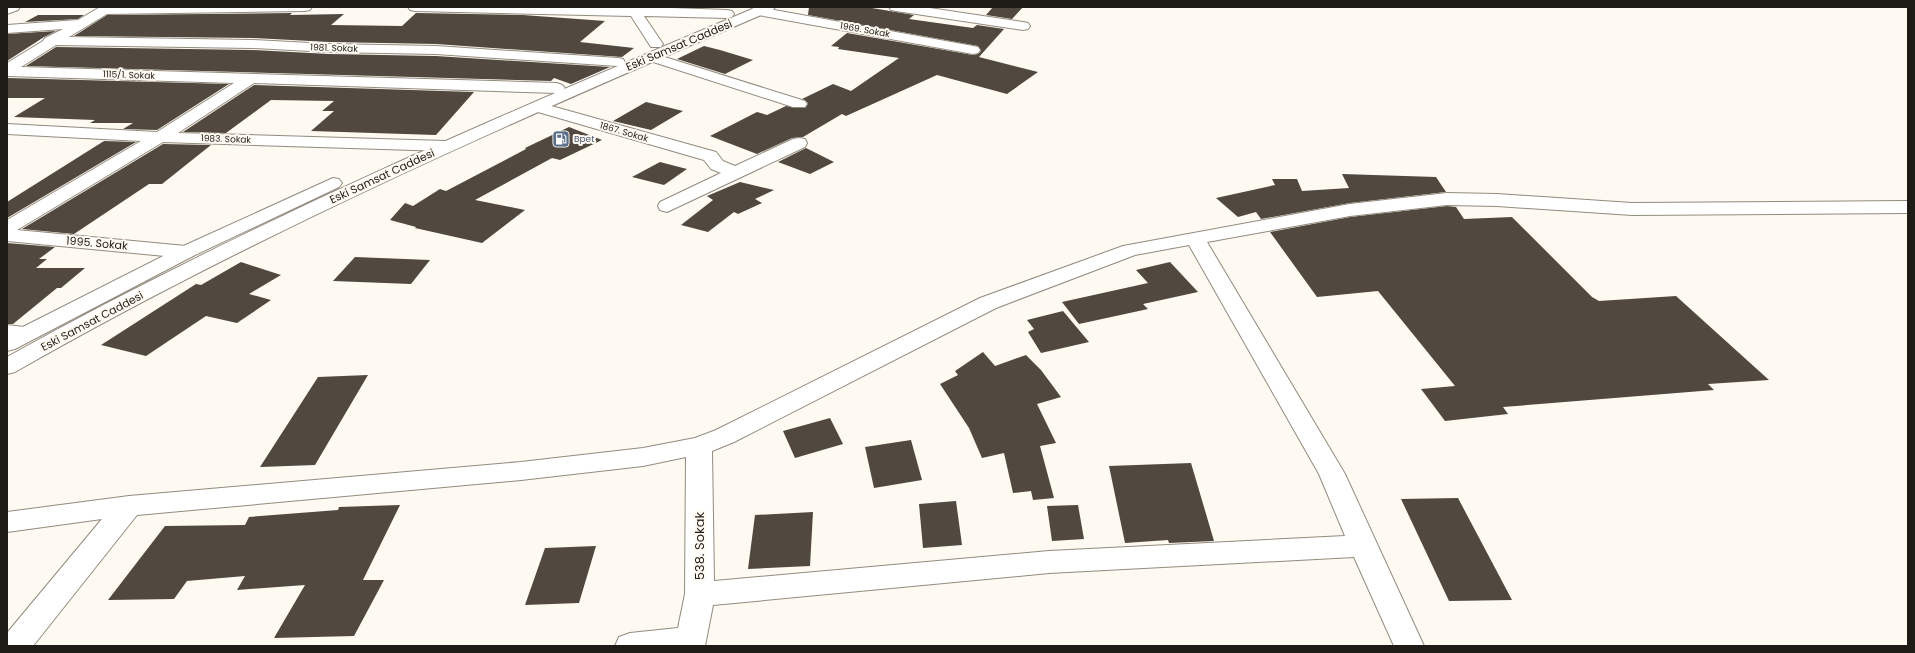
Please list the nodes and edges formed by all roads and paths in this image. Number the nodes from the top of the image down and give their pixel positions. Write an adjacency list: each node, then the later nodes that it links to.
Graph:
1 (13, 7): 7 (street)
2 (305, 7): 5 (street)
3 (416, 7): 8 (street)
4 (896, 7): 11 (street)
5 (107, 8): 10 (street)
6 (757, 8): 9 (street, Eski Samsat Caddesi); 14 (street, Eski Samsat Caddesi); 15 (street, 1969. Sokak)
7 (7, 10)
8 (636, 10): 9 (street); 14 (street)
9 (727, 14): 14 (street, Eski Samsat Caddesi)
10 (79, 24): 12 (street); 13 (street)
11 (1023, 26)
12 (7, 29)
13 (50, 41): 16 (street, 1981. Sokak); 17 (street)
14 (654, 50): 16 (street, Eski Samsat Caddesi); 20 (street); 21 (street, Eski Samsat Caddesi)
15 (973, 50)
16 (618, 62): 19 (street, Eski Samsat Caddesi)
17 (7, 70): 18 (street, 1115/1. Sokak)
18 (252, 78): 19 (street, 1115/1. Sokak); 23 (street)
19 (557, 88): 25 (street, Eski Samsat Caddesi)
20 (799, 104)
21 (537, 107): 26 (street, Eski Samsat Caddesi); 27 (street, 1867. Sokak)
22 (7, 129): 23 (street, 1983. Sokak)
23 (160, 137): 25 (street, 1983. Sokak); 30 (street)
24 (799, 143): 27 (street)
25 (416, 144): 26 (street, 1983. Sokak); 33 (street, Eski Samsat Caddesi)
26 (446, 146): 35 (street, Eski Samsat Caddesi)
27 (736, 172): 28 (street)
28 (667, 206)
29 (1908, 207): 32 (street)
30 (7, 228)
31 (7, 235): 33 (street, 1995. Sokak)
32 (1196, 238): 36 (street); 39 (street)
33 (186, 252): 34 (street, Eski Samsat Caddesi)
34 (13, 336)
35 (7, 367)
36 (699, 446): 37 (street); 40 (street, 538. Sokak)
37 (129, 506): 38 (street); 42 (street)
38 (7, 522)
39 (1363, 546): 40 (street); 44 (street)
40 (700, 594): 41 (street, 538. Sokak)
41 (691, 643): 43 (street)
42 (16, 646)
43 (630, 646)
44 (1409, 646)

